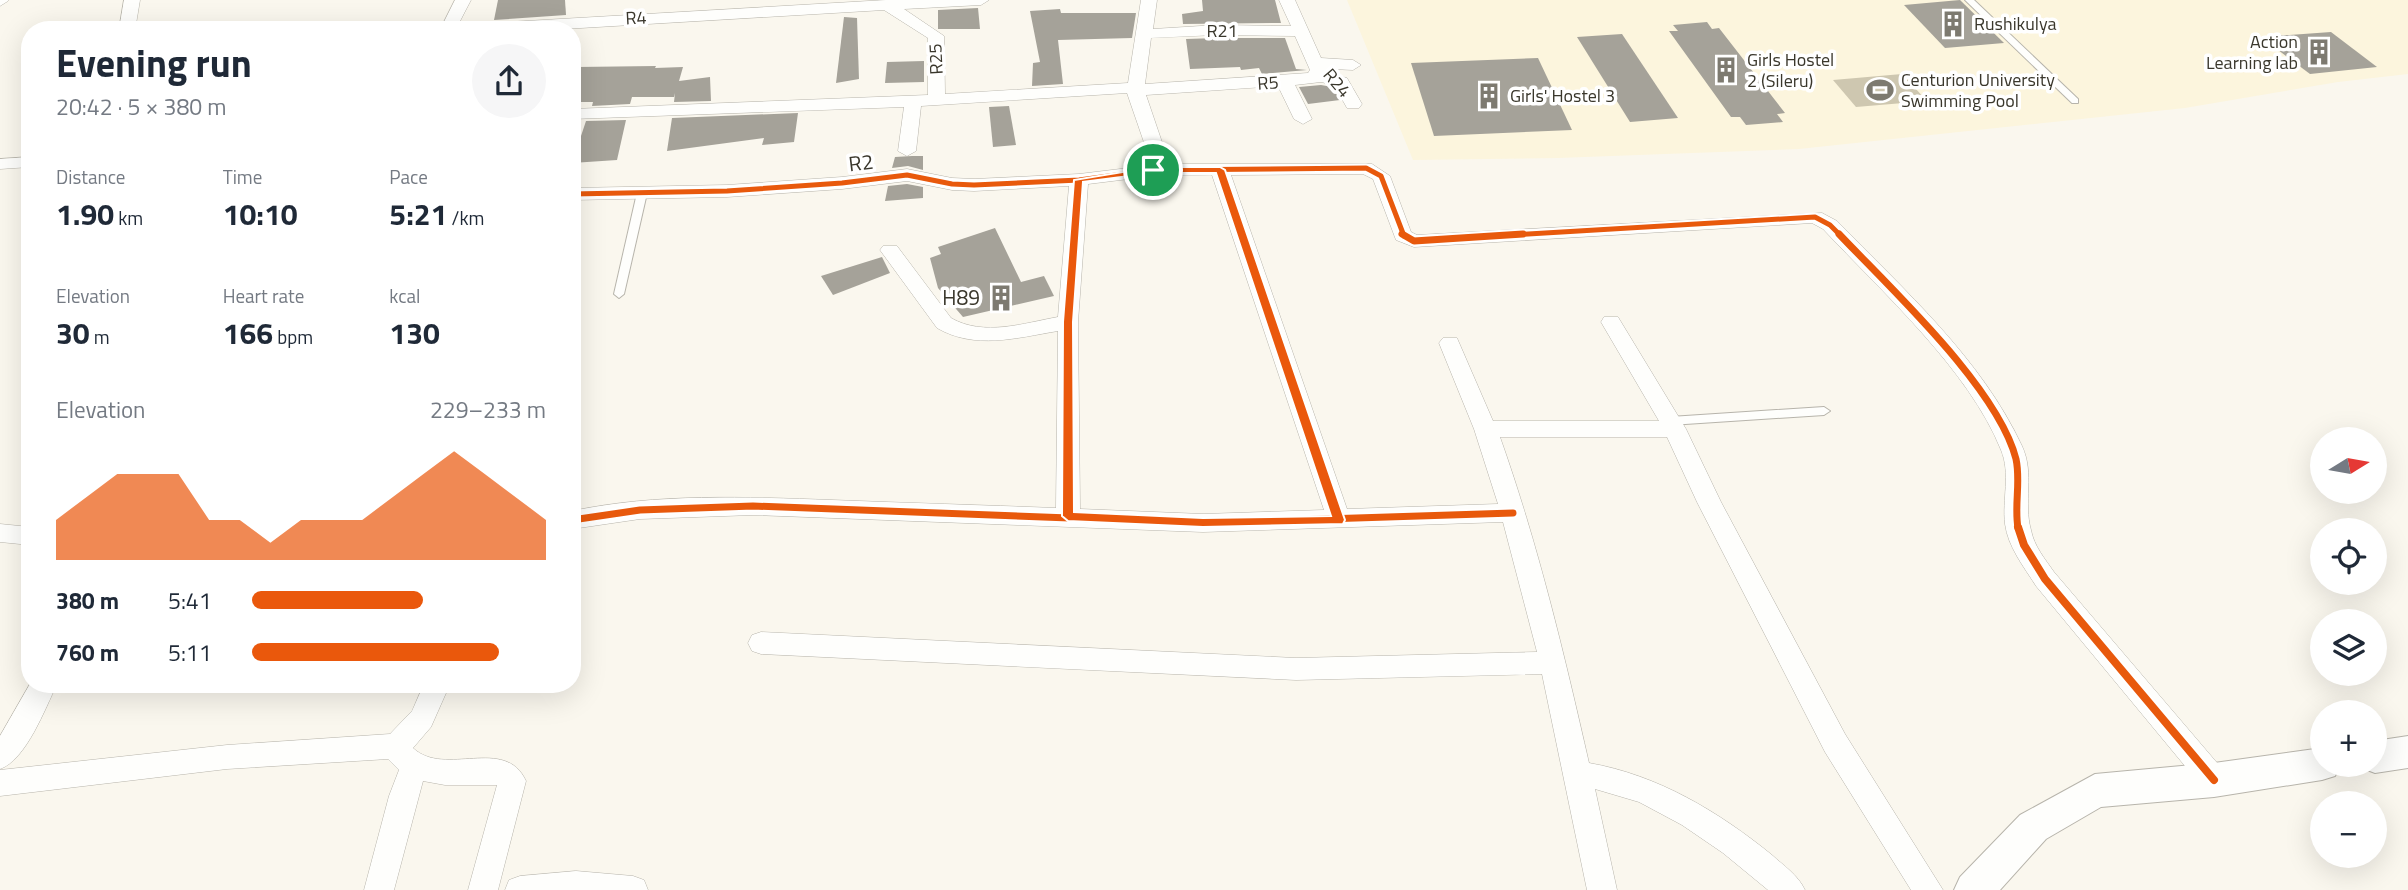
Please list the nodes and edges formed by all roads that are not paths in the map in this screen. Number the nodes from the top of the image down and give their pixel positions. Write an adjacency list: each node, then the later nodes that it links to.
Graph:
1 (132, 0): 8 (street)
2 (463, 0): 9 (street)
3 (981, 0): 7 (street, R4)
4 (1149, 0): 12 (street)
5 (1287, 0): 11 (street)
6 (1969, 0): 19 (lane)
7 (886, 5): 10 (street, R4); 17 (street, R25)
8 (128, 21)
9 (452, 21)
10 (581, 23)
11 (1300, 31): 12 (street, R21); 14 (street)
12 (1145, 34): 16 (street)
13 (1353, 65): 14 (street)
14 (1319, 70): 15 (street, R5); 20 (street, R24)
15 (1286, 82): 16 (street, R5); 22 (street)
16 (1136, 89): 17 (street); 26 (street)
17 (937, 98): 18 (street)
18 (913, 101): 21 (street); 23 (street)
19 (2075, 101)
20 (1353, 103)
21 (581, 114)
22 (1303, 119)
23 (907, 151)
24 (21, 163): 25 (street)
25 (0, 164)
26 (1153, 170): 27 (street, R2); 28 (street, R2)
27 (1220, 170): 42 (street); 55 (street, R2)
28 (1079, 180): 29 (street, R2); 33 (street)
29 (642, 193): 30 (street, R2); 32 (lane)
30 (581, 194)
31 (890, 250): 33 (street)
32 (618, 294)
33 (1068, 322): 40 (street)
34 (1611, 322): 37 (street)
35 (1450, 343): 38 (street)
36 (1824, 411): 37 (lane)
37 (1672, 425): 38 (street); 63 (street)
38 (1485, 429): 39 (street)
39 (1513, 513): 42 (street); 46 (street)
40 (1068, 516): 41 (street); 42 (street)
41 (581, 518)
42 (1339, 520)
43 (0, 534): 44 (street)
44 (21, 535)
45 (761, 643): 46 (street)
46 (1554, 663): 54 (street)
47 (39, 693): 51 (street)
48 (433, 693): 52 (street)
49 (2408, 752): 50 (street)
50 (2387, 755)
51 (0, 757)
52 (405, 757): 56 (street); 57 (street); 58 (street)
53 (2310, 766): 55 (street)
54 (1578, 773): 61 (street); 62 (street)
55 (2214, 780): 64 (street)
56 (0, 783)
57 (379, 890)
58 (483, 890)
59 (520, 890): 60 (street)
60 (633, 890)
61 (1602, 890)
62 (1790, 890)
63 (1928, 890)
64 (1974, 890)

